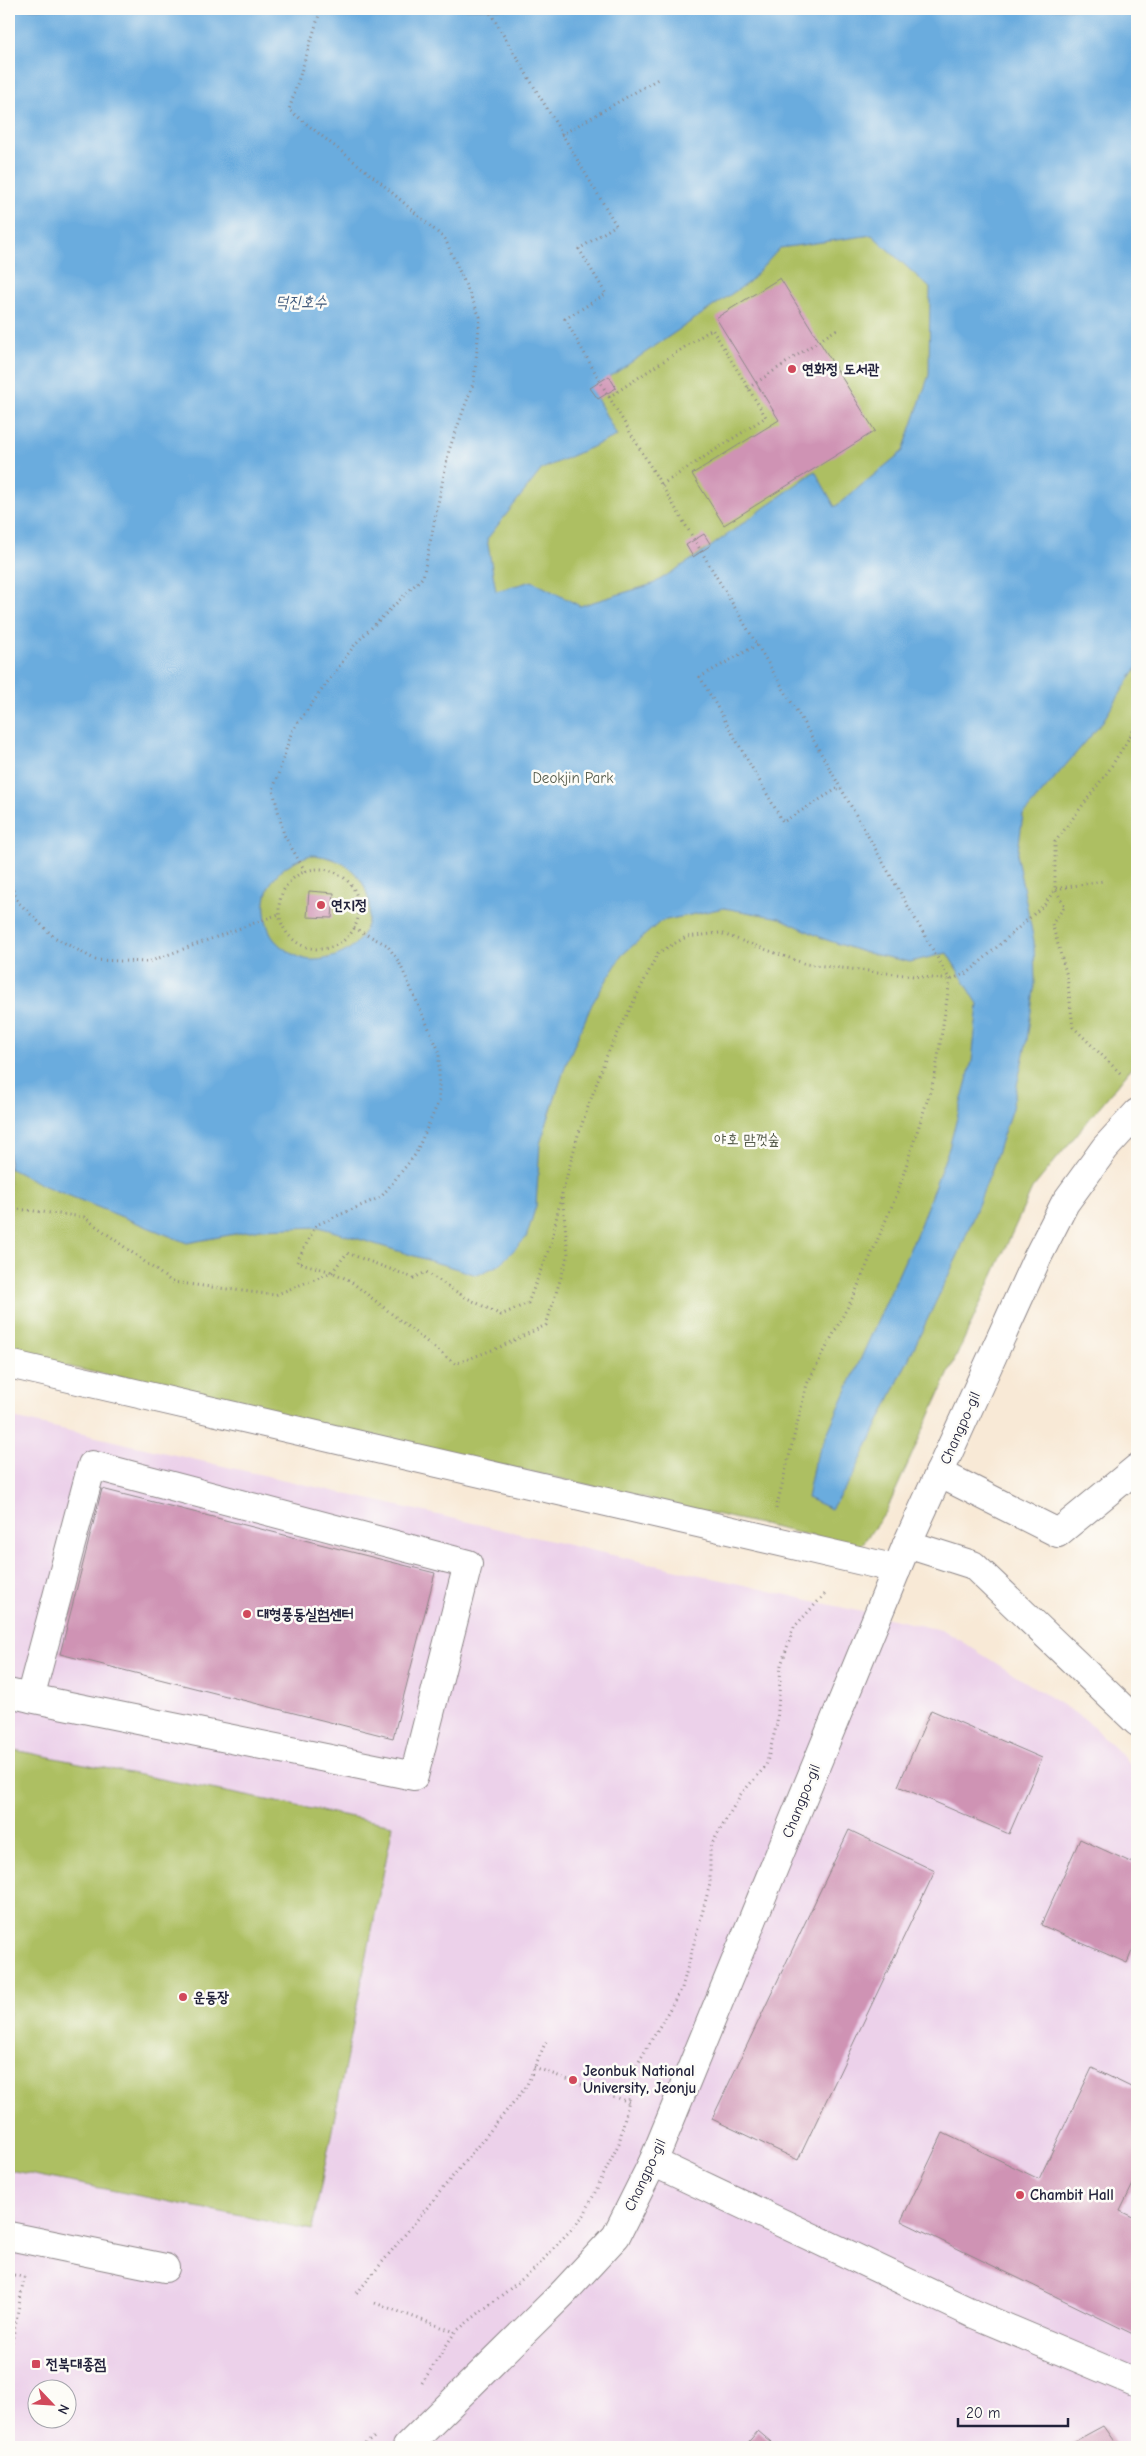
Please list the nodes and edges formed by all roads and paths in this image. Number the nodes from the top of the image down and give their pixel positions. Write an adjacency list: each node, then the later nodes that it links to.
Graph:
1 (320, 9): 12 (path)
2 (488, 9): 4 (path)
3 (658, 79): 4 (path)
4 (561, 135): 7 (path)
5 (837, 330): 6 (path)
6 (748, 388): 7 (path); 8 (path)
7 (609, 397): 8 (path)
8 (661, 485): 9 (path)
9 (757, 644): 11 (path); 11 (path)
10 (1137, 725): 15 (path)
11 (840, 786): 18 (path)
12 (306, 871): 16 (path); 17 (path)
13 (9, 881): 16 (path)
14 (1103, 881): 15 (path)
15 (1055, 889): 18 (path); 19 (path)
16 (279, 914): 17 (path)
17 (354, 928): 23 (path)
18 (950, 980): 21 (path); 27 (path)
19 (1120, 1073)
20 (1137, 1113): 26 (street, Changpo-gil)
21 (562, 1194): 23 (path); 23 (path)
22 (9, 1208): 23 (path)
23 (332, 1272)
24 (9, 1364): 29 (street)
25 (1137, 1468): 26 (street)
26 (940, 1473): 28 (street, Changpo-gil)
27 (775, 1514)
28 (907, 1544): 29 (street, Changpo-gil); 32 (street)
29 (897, 1569): 36 (street, Changpo-gil)
30 (826, 1593): 35 (path)
31 (19, 1695): 31 (street)
32 (1137, 1722)
33 (547, 2039): 34 (path)
34 (534, 2067): 35 (path); 42 (path)
35 (628, 2102): 44 (path)
36 (653, 2162): 46 (street); 50 (street, Changpo-gil)
37 (9, 2236): 38 (street)
38 (165, 2268)
39 (25, 2270): 41 (path)
40 (9, 2274): 41 (path)
41 (24, 2278): 45 (path)
42 (356, 2293)
43 (375, 2303): 44 (path)
44 (455, 2332): 47 (path)
45 (9, 2357)
46 (1137, 2383)
47 (418, 2388)
48 (383, 2431): 49 (path)
49 (361, 2447)
50 (407, 2447)

